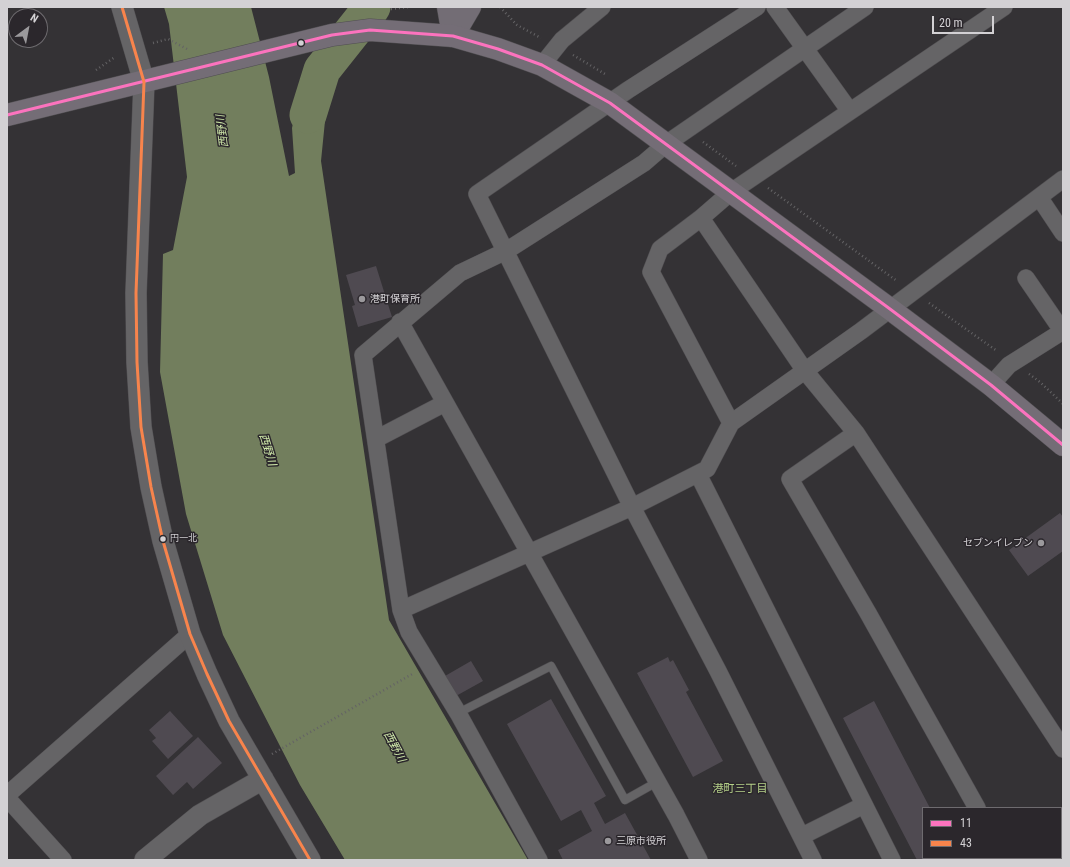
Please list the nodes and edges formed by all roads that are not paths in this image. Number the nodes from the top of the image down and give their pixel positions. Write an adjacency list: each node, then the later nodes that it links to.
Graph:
1 (122, 7): 12 (street)
2 (448, 7): 9 (main road)
3 (470, 7): 9 (main road)
4 (602, 7): 11 (street)
5 (756, 7): 13 (street)
6 (775, 7): 10 (street)
7 (865, 7): 10 (street)
8 (1004, 7): 14 (street)
9 (453, 36): 11 (highway); 12 (highway)
10 (805, 48): 14 (street); 16 (street)
11 (542, 65): 13 (highway)
12 (144, 82): 15 (highway); 38 (street)
13 (610, 103): 16 (highway); 22 (street)
14 (849, 110): 18 (street)
15 (7, 115)
16 (666, 144): 18 (highway); 22 (street)
17 (1063, 179): 19 (street)
18 (731, 192): 20 (street); 24 (highway)
19 (1039, 197): 21 (street); 24 (street)
20 (701, 218): 27 (street); 30 (street)
21 (1063, 233)
22 (506, 251): 25 (street); 35 (street)
23 (1026, 278): 26 (street)
24 (890, 309): 27 (street); 28 (highway)
25 (400, 322): 29 (street); 32 (street)
26 (1063, 331): 28 (street)
27 (805, 371): 30 (street); 31 (street)
28 (991, 385): 33 (highway)
29 (445, 403): 32 (street); 36 (street)
30 (731, 423): 34 (street)
31 (856, 433): 40 (street); 45 (street)
32 (376, 439): 37 (street)
33 (1063, 445)
34 (698, 474): 35 (street); 44 (street)
35 (632, 507): 36 (street); 46 (street)
36 (529, 553): 37 (street); 42 (street)
37 (401, 610): 39 (street)
38 (190, 634): 41 (street); 43 (street)
39 (458, 713): 42 (lane); 50 (street)
40 (1063, 749)
41 (263, 779): 48 (street); 49 (street)
42 (657, 782): 51 (street)
43 (7, 797): 47 (street)
44 (864, 805): 46 (street); 53 (street)
45 (976, 807)
46 (802, 836): 52 (street)
47 (63, 860)
48 (144, 860)
49 (310, 860)
50 (539, 860)
51 (699, 860)
52 (813, 860)
53 (892, 860)

